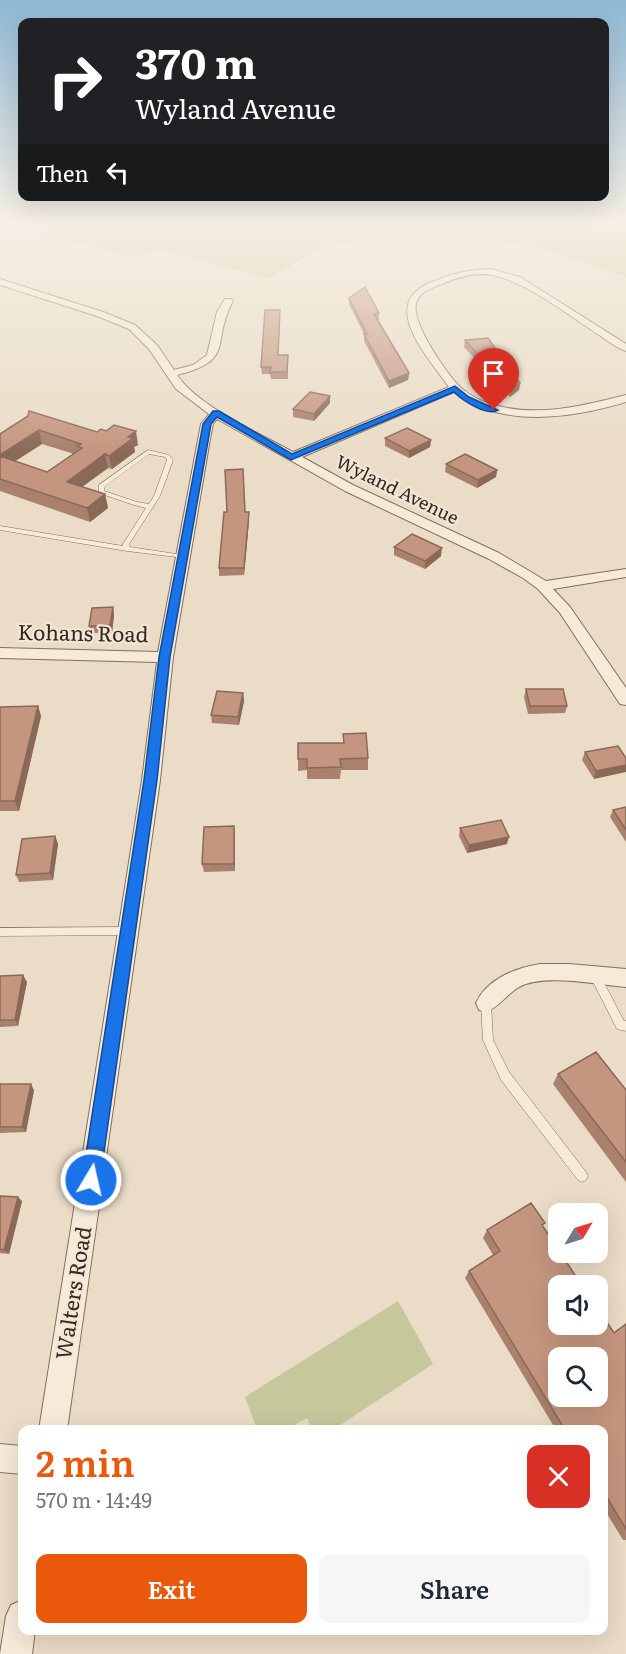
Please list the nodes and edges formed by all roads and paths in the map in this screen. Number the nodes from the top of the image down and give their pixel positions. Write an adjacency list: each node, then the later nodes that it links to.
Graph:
1 (54, 299): 6 (street, Wyland Avenue)
2 (413, 299): 7 (street)
3 (549, 299): 5 (street)
4 (228, 301): 6 (street)
5 (626, 348)
6 (170, 374): 9 (street, Wyland Avenue)
7 (455, 388): 8 (street); 10 (street)
8 (626, 398)
9 (216, 413): 10 (street, Wyland Avenue); 14 (street, Walters Road)
10 (291, 457): 16 (street, Wyland Avenue)
11 (149, 506): 11 (lane); 13 (lane)
12 (0, 528): 13 (lane)
13 (127, 549): 14 (lane)
14 (183, 557): 18 (street, Walters Road)
15 (626, 573): 16 (street)
16 (543, 586): 19 (street, Wyland Avenue)
17 (0, 653): 18 (street, Kohans Road)
18 (165, 657): 20 (street, Walters Road)
19 (626, 700)
20 (129, 931): 21 (lane); 27 (street, Walters Road)
21 (0, 932)
22 (595, 976): 23 (street); 24 (street); 25 (lane)
23 (626, 978)
24 (486, 1003): 26 (lane)
25 (626, 1026)
26 (582, 1176)
27 (54, 1425)
28 (0, 1458): 29 (street)
29 (18, 1460)
30 (19, 1635): 31 (street)
31 (16, 1654)

